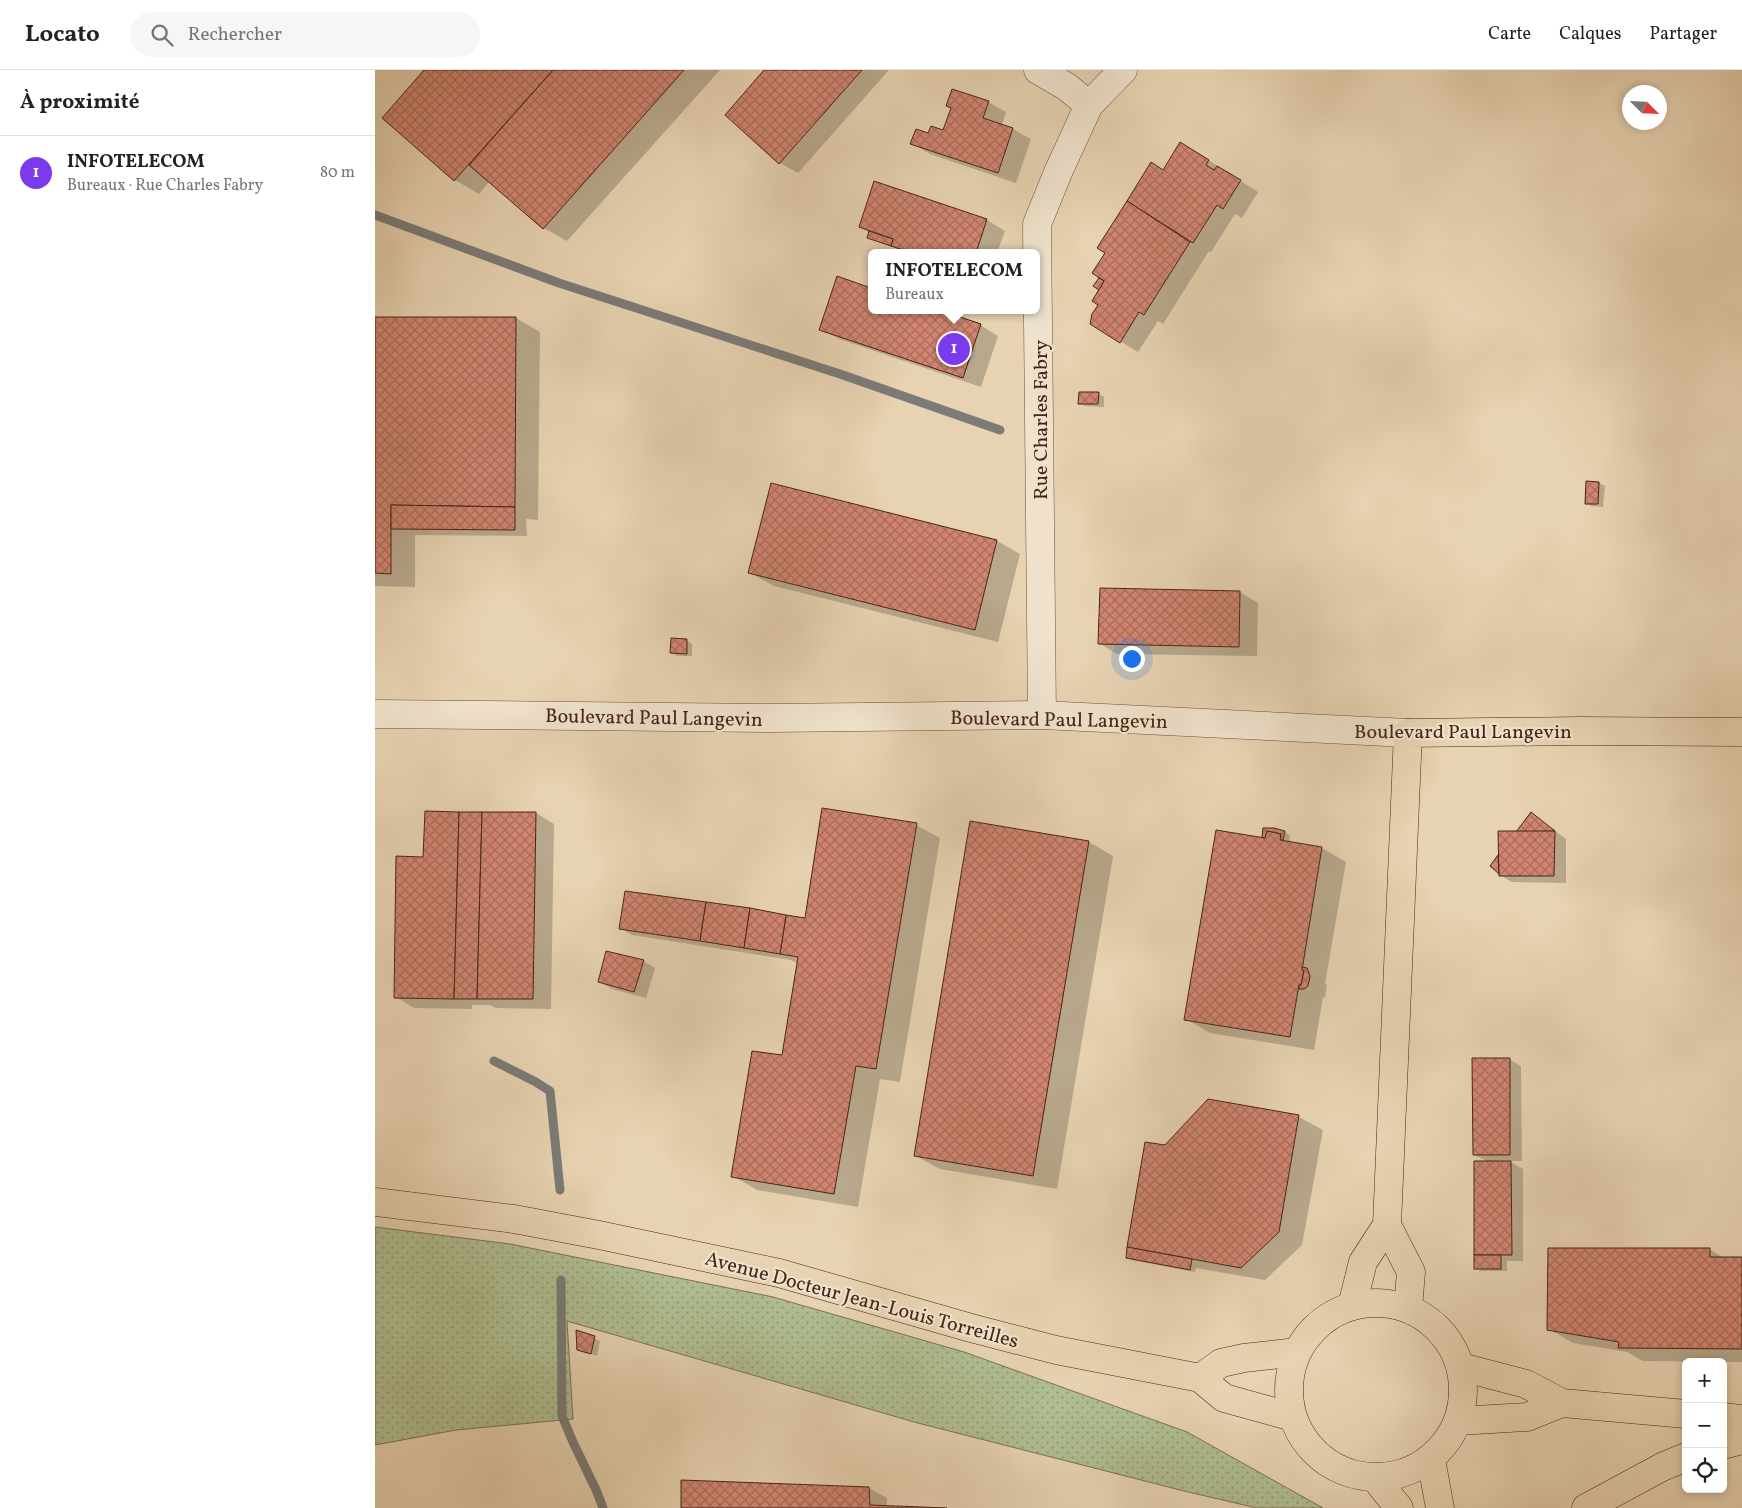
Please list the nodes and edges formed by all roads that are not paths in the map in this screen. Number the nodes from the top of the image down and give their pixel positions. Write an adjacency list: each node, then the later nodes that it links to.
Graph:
1 (1039, 70): 3 (street)
2 (1123, 70): 3 (street, Rue Charles Fabry)
3 (1089, 105): 4 (street, Rue Charles Fabry)
4 (1037, 249)
5 (1038, 314): 7 (street, Rue Charles Fabry)
6 (375, 714): 7 (street, Boulevard Paul Langevin)
7 (1042, 715): 9 (street, Boulevard Paul Langevin)
8 (1742, 732): 9 (main road, Boulevard Paul Langevin)
9 (1408, 733): 11 (main road)
10 (375, 1202): 16 (main road, Avenue Docteur Jean-Louis Torreilles)
11 (1387, 1225): 12 (main road); 13 (main road)
12 (1352, 1306): 13 (main road); 14 (main road)
13 (1408, 1308): 15 (main road)
14 (1297, 1352): 16 (main road); 19 (main road)
15 (1461, 1367): 17 (main road); 22 (main road)
16 (1200, 1378): 19 (main road, Avenue Docteur Jean-Louis Torreilles)
17 (1561, 1403): 18 (main road); 22 (main road)
18 (1682, 1414)
19 (1293, 1417): 27 (main road)
20 (1727, 1417): 21 (main road)
21 (1742, 1419)
22 (1458, 1421): 25 (main road)
23 (1742, 1440): 24 (main road)
24 (1727, 1444)
25 (1431, 1458): 27 (main road); 29 (main road)
26 (1682, 1459): 30 (main road)
27 (1375, 1478): 28 (main road)
28 (1399, 1508)
29 (1440, 1508)
30 (1586, 1508)

